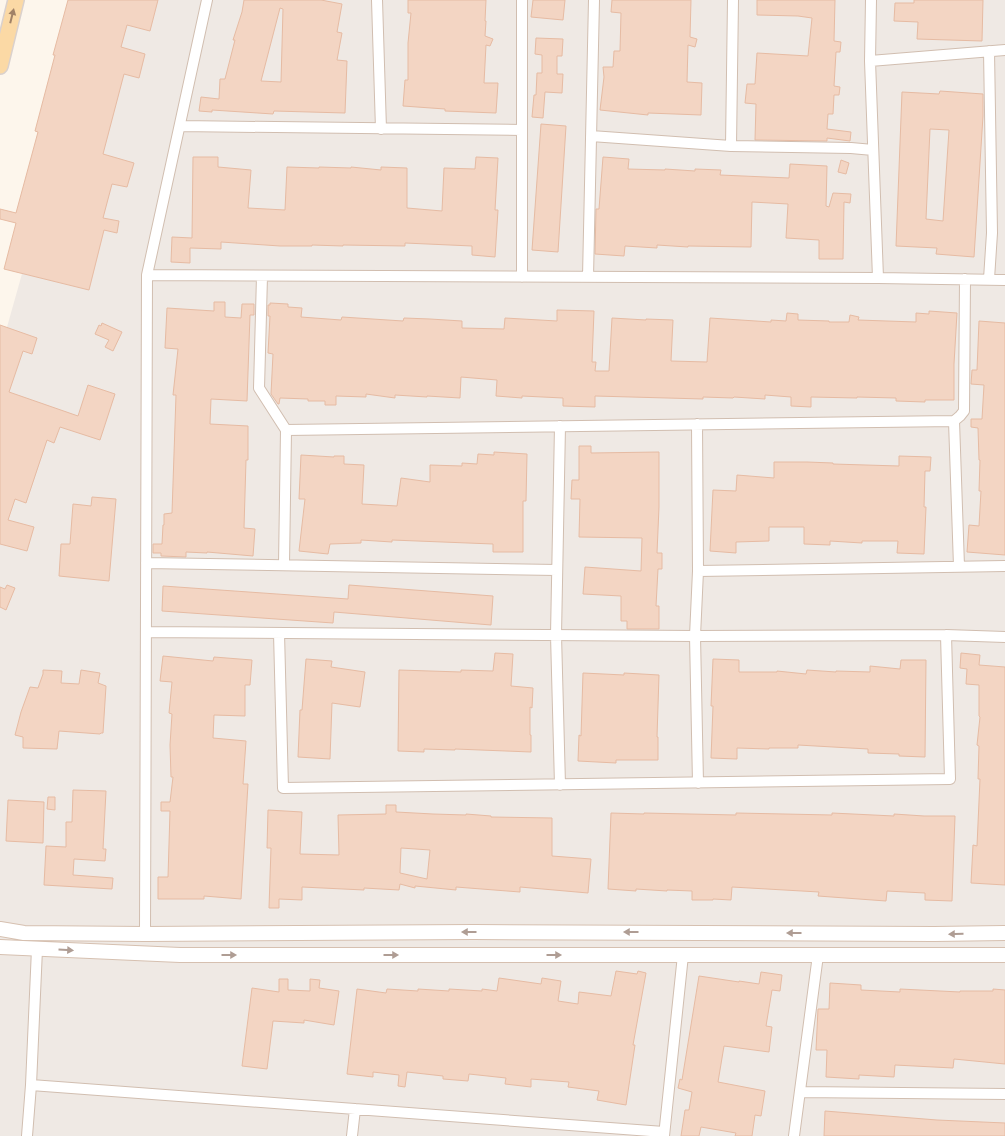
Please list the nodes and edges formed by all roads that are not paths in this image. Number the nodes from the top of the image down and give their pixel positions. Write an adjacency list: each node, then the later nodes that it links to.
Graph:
1 (16, 0): 11 (main road, one-way to 1)
2 (207, 0): 12 (street)
3 (377, 0): 13 (street)
4 (522, 0): 14 (street)
5 (594, 0): 15 (street)
6 (733, 0): 16 (street)
7 (871, 0): 10 (street)
8 (1005, 50): 9 (street)
9 (989, 51): 10 (street); 24 (street)
10 (870, 60): 17 (street)
11 (0, 66)
12 (180, 126): 13 (street); 18 (street)
13 (380, 128): 14 (street)
14 (522, 130): 20 (street)
15 (591, 136): 16 (street); 21 (street)
16 (731, 146): 17 (street)
17 (873, 150): 22 (street)
18 (147, 275): 19 (street); 30 (street)
19 (262, 276): 20 (street); 29 (street)
20 (522, 277): 21 (street)
21 (588, 277): 22 (street)
22 (878, 278): 23 (street)
23 (964, 279): 24 (street); 26 (street)
24 (989, 280): 25 (street)
25 (1005, 280)
26 (954, 421): 27 (street); 32 (street)
27 (697, 424): 28 (street); 35 (street)
28 (560, 426): 29 (street); 34 (street)
29 (286, 430): 31 (street)
30 (146, 563): 31 (street); 36 (street)
31 (284, 565): 34 (street)
32 (959, 566): 33 (street); 35 (street)
33 (1005, 566)
34 (557, 570): 38 (street)
35 (698, 571): 40 (street)
36 (146, 632): 37 (street); 46 (street)
37 (279, 633): 38 (street); 43 (street)
38 (556, 635): 40 (street); 43 (street)
39 (946, 635): 40 (street); 41 (street); 42 (street)
40 (695, 636): 42 (street)
41 (1005, 637)
42 (698, 784): 43 (street)
43 (560, 785)
44 (0, 929): 46 (street)
45 (1005, 933): 46 (street, one-way to 46)
46 (145, 934)
47 (0, 947): 48 (street)
48 (37, 949): 49 (street, one-way to 49); 52 (street)
49 (683, 955): 50 (street); 56 (street)
50 (818, 955): 51 (street); 53 (street)
51 (1005, 955)
52 (31, 1085): 55 (street); 57 (street)
53 (800, 1092): 54 (street); 59 (street)
54 (1005, 1094)
55 (355, 1109): 56 (street); 58 (street)
56 (664, 1134)
57 (27, 1136)
58 (352, 1136)
59 (794, 1136)

